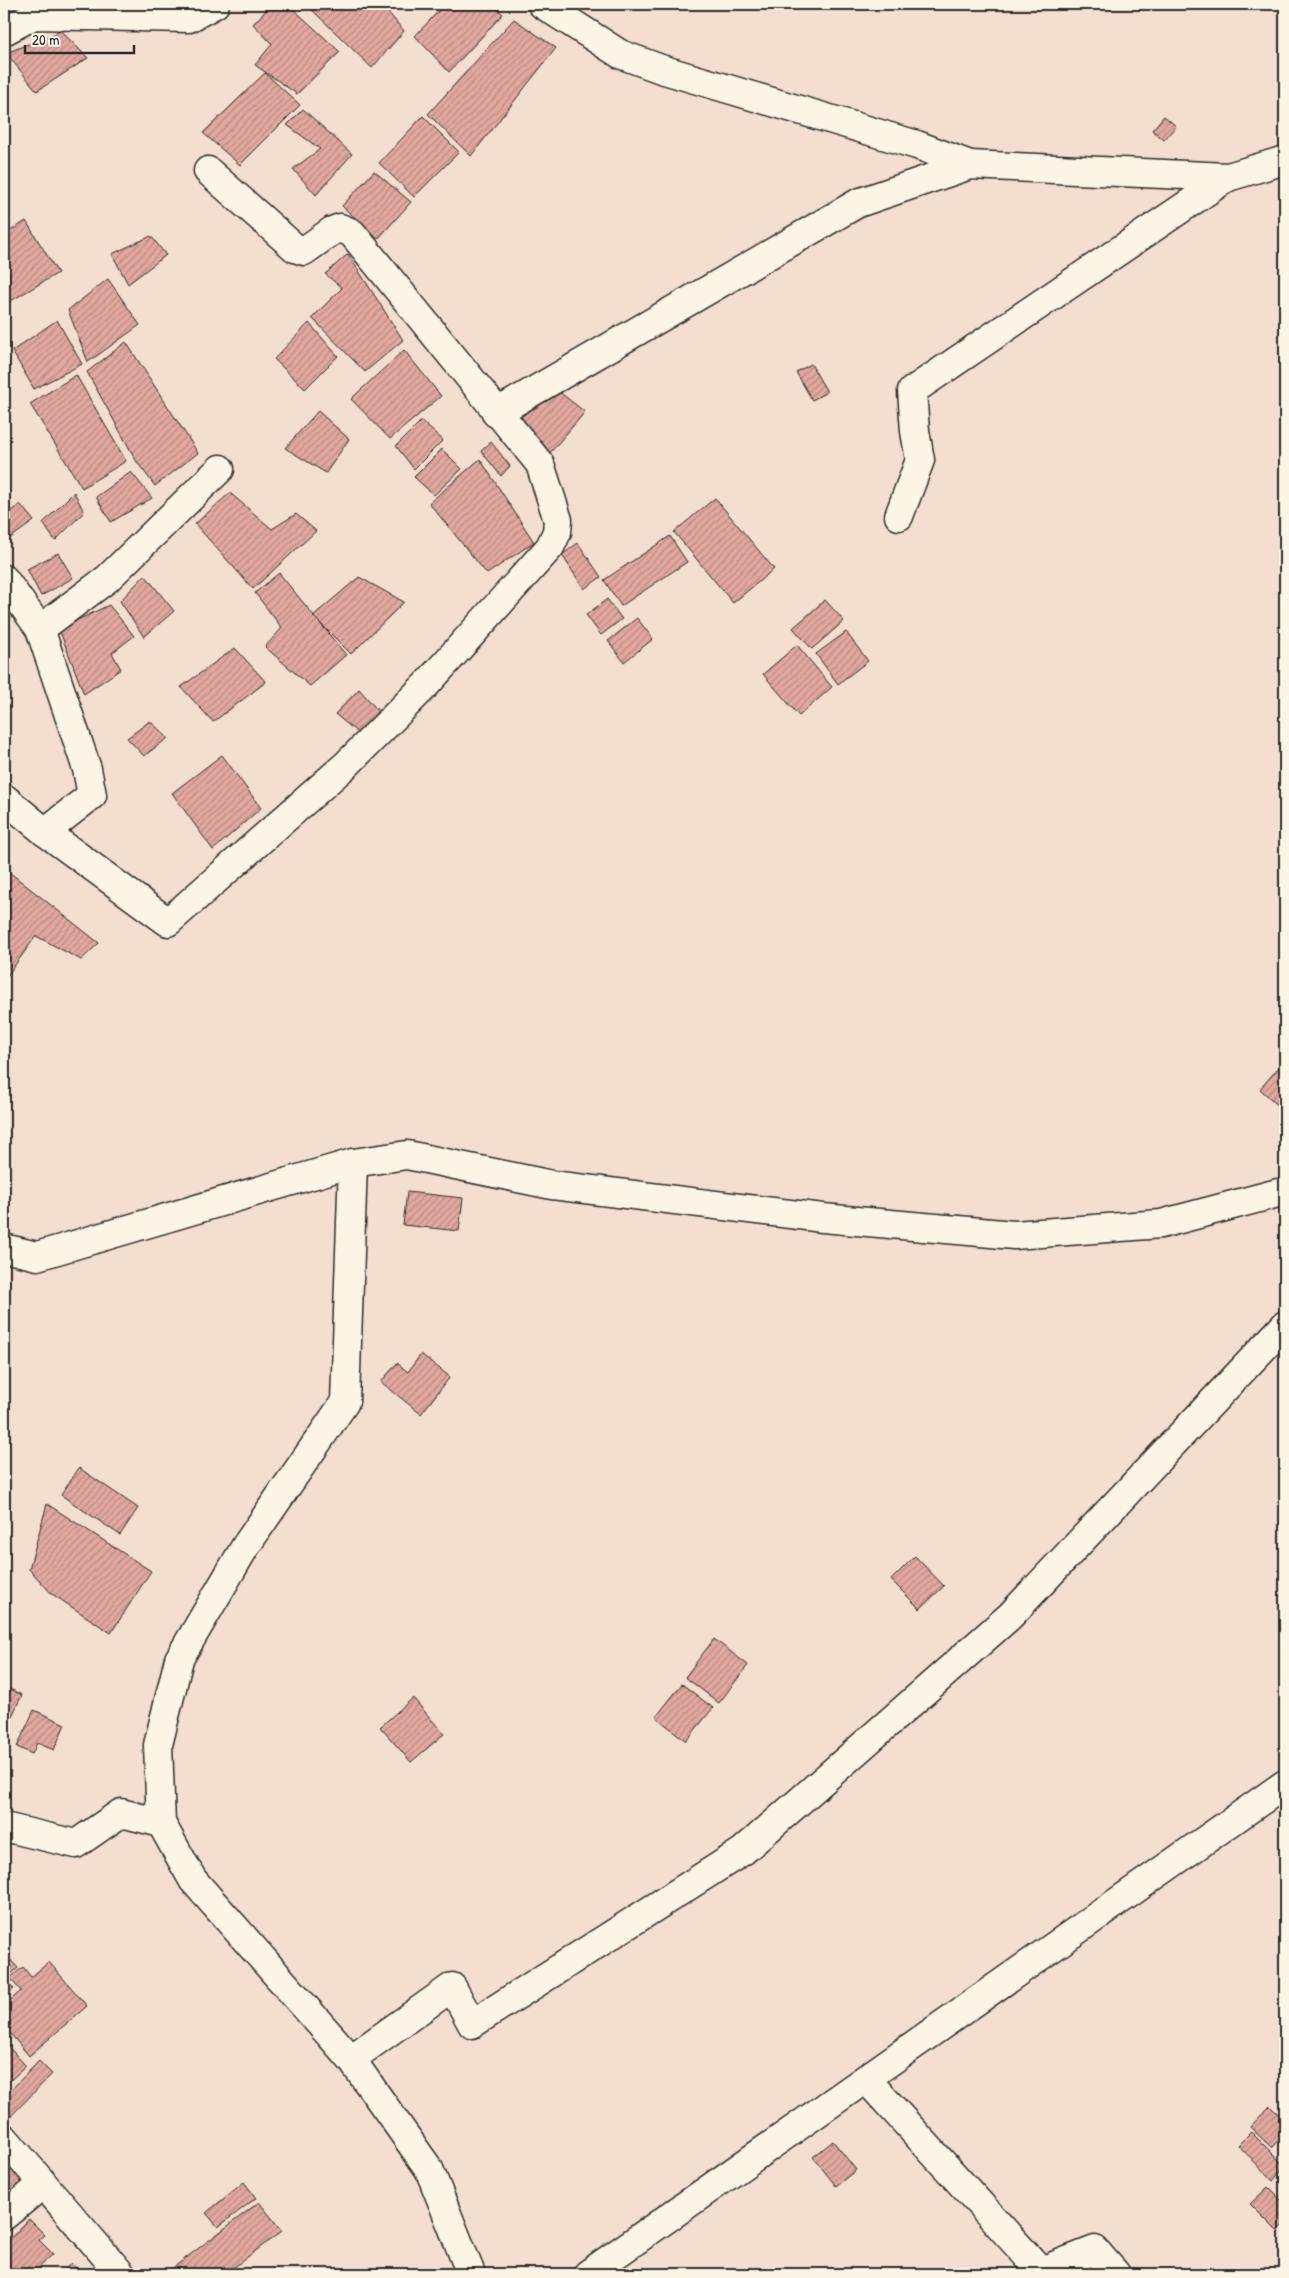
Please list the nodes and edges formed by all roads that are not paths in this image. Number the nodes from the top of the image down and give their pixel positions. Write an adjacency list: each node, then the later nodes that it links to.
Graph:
1 (215, 4): 3 (street)
2 (542, 4): 6 (street)
3 (30, 9): 4 (street)
4 (4, 31)
5 (1285, 160): 8 (street)
6 (970, 165): 8 (street); 9 (street)
7 (208, 171): 9 (street)
8 (1228, 177): 11 (street)
9 (496, 413): 15 (street)
10 (220, 469): 13 (street)
11 (899, 516)
12 (4, 579): 13 (street)
13 (40, 629): 15 (street)
14 (4, 798): 15 (street)
15 (45, 832)
16 (353, 1163): 17 (street); 18 (street); 21 (street)
17 (1285, 1193)
18 (4, 1248)
19 (1285, 1325): 23 (street)
20 (1285, 1784): 24 (street)
21 (142, 1819): 22 (street); 23 (street)
22 (4, 1827)
23 (351, 2058): 29 (street)
24 (866, 2079): 30 (street); 31 (street)
25 (4, 2138): 26 (street)
26 (43, 2184): 27 (street); 28 (street)
27 (4, 2216)
28 (120, 2274)
29 (471, 2274)
30 (588, 2274)
31 (1116, 2274)

